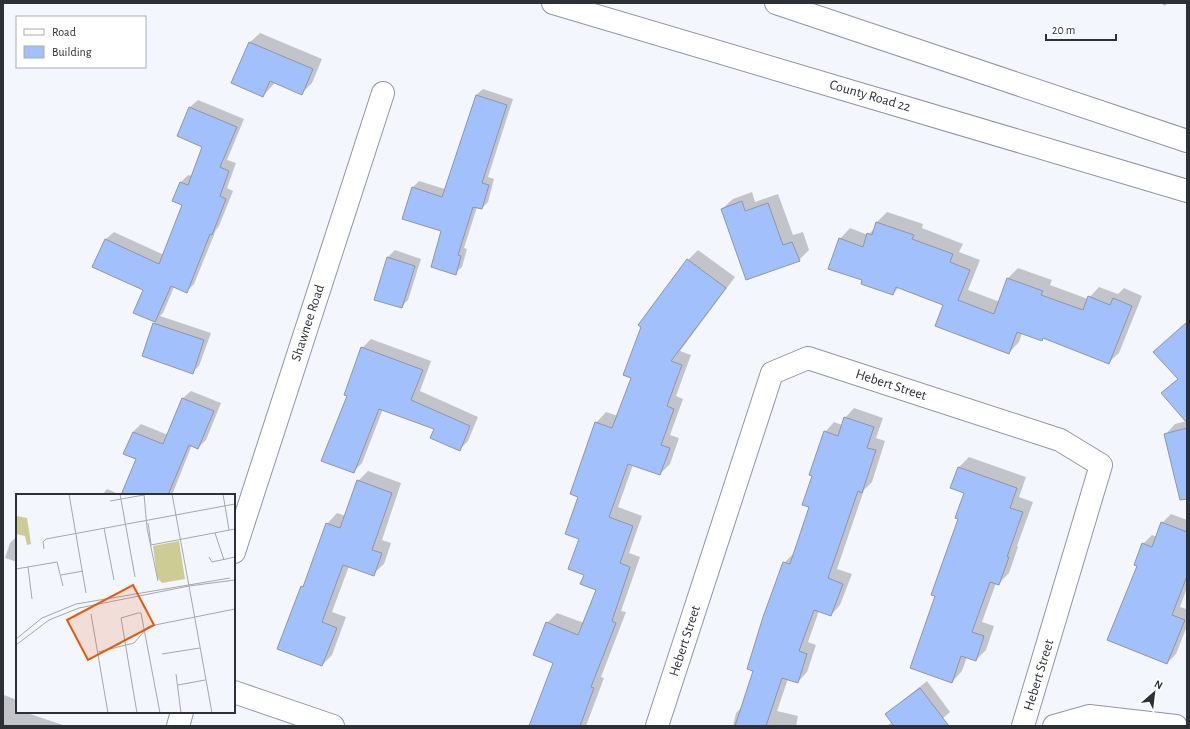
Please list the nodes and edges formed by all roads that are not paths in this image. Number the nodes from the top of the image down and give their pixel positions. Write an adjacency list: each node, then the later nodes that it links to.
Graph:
1 (553, 3): 5 (street, County Road 22)
2 (776, 3): 4 (street)
3 (383, 93): 6 (street, Shawnee Road)
4 (1187, 141)
5 (1187, 191)
6 (235, 549)
7 (235, 692): 10 (street)
8 (182, 713): 9 (street)
9 (178, 726)
10 (332, 726)
11 (657, 726): 12 (street, Hebert Street)
12 (1023, 726)
13 (1054, 726): 14 (street)
14 (1176, 726)

